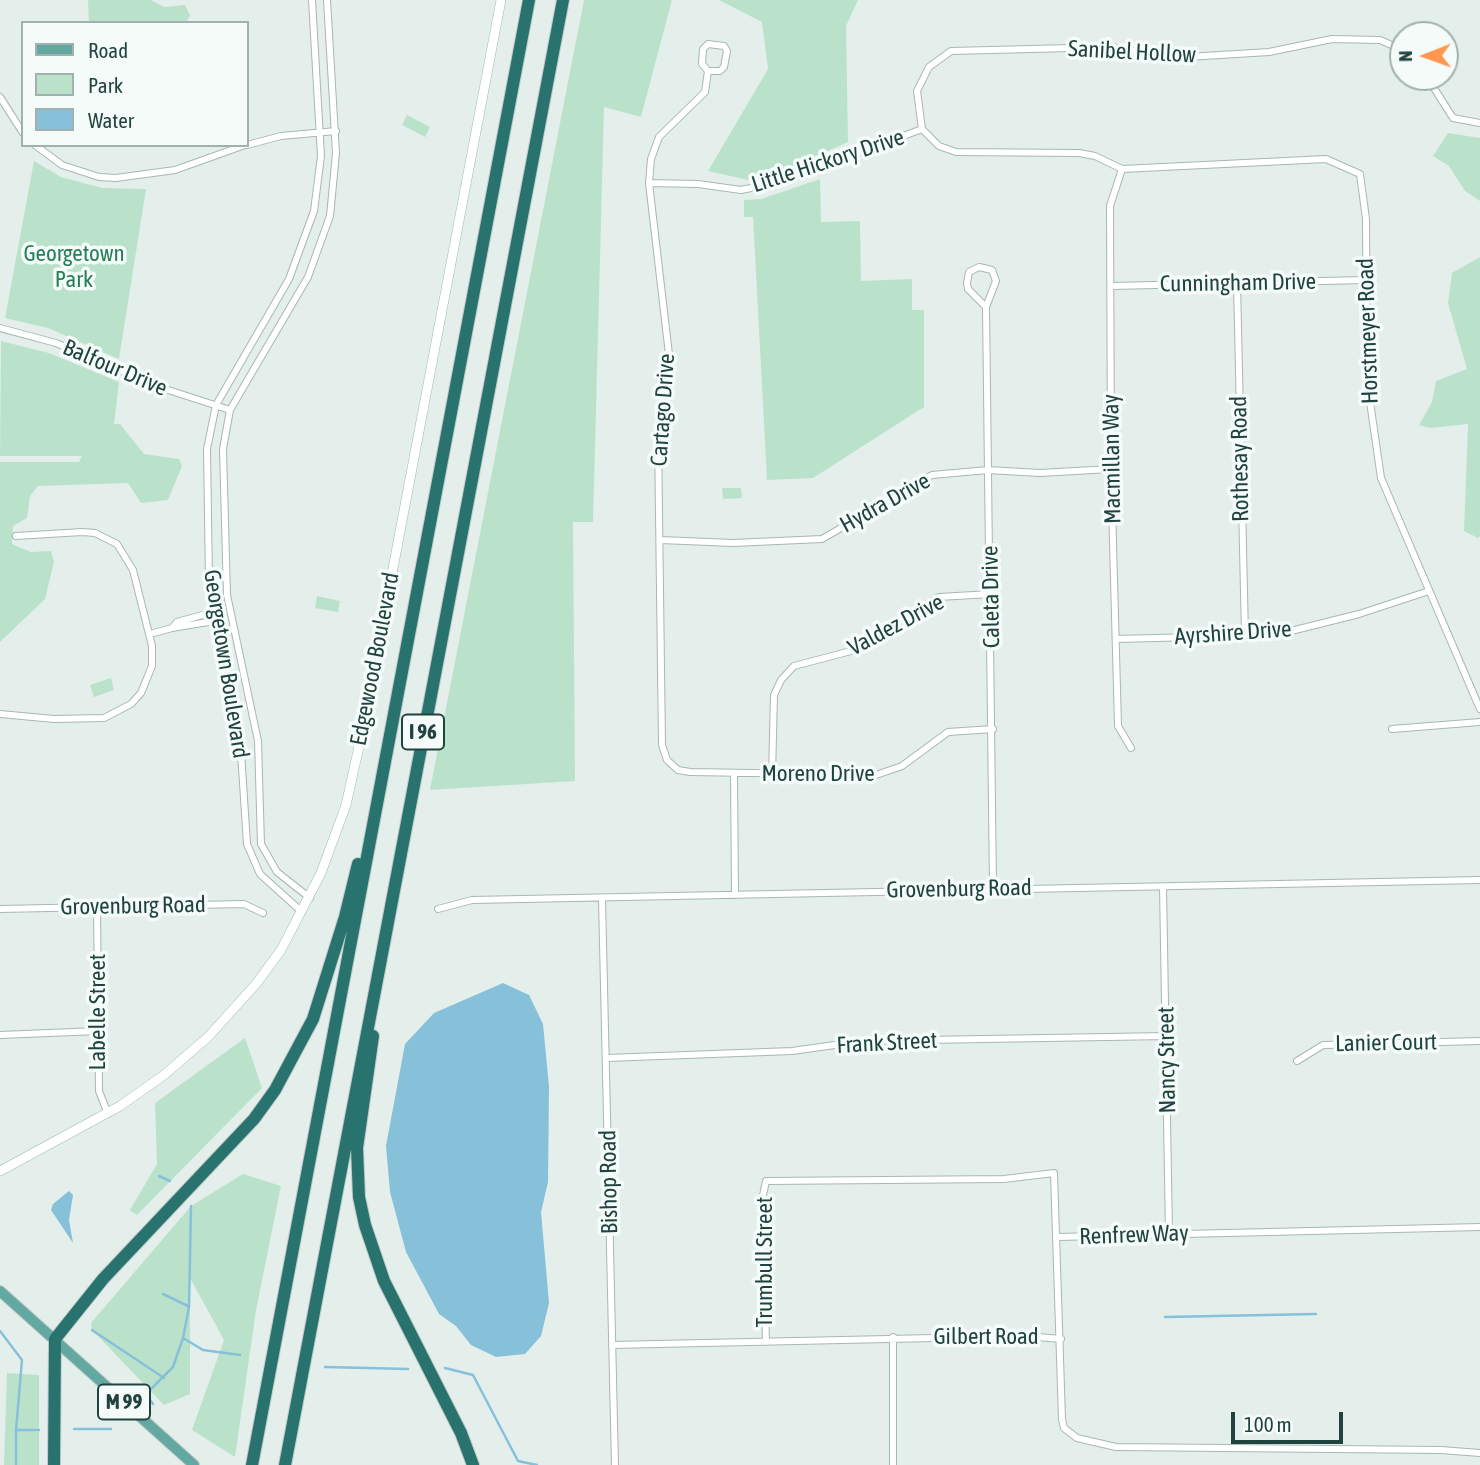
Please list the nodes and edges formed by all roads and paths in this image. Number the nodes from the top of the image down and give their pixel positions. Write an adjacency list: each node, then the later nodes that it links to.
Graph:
1 (312, 0): 14 (street, Georgetown Boulevard)
2 (327, 0): 13 (street, Georgetown Boulevard)
3 (501, 0): 52 (street, Edgewood Boulevard)
4 (529, 0): 37 (highway, I 96)
5 (563, 0): 59 (highway, I 96)
6 (1389, 44): 11 (street, Sanibel Hollow)
7 (708, 71): 7 (street, Cartago Drive); 19 (street, Cartago Drive)
8 (1436, 91): 10 (street)
9 (0, 97): 12 (street)
10 (1480, 123)
11 (922, 129): 18 (street); 19 (street, Little Hickory Drive)
12 (21, 130)
13 (335, 131): 14 (street); 26 (street, Georgetown Boulevard)
14 (320, 134): 15 (street); 25 (street, Georgetown Boulevard)
15 (248, 144)
16 (38, 147): 17 (street)
17 (240, 147)
18 (1122, 169): 20 (street, Horstmeyer Road); 22 (street, Macmillan Way)
19 (649, 183): 30 (street, Cartago Drive)
20 (1365, 280): 21 (street, Cunningham Drive); 31 (street, Horstmeyer Road)
21 (1237, 283): 22 (street, Cunningham Drive); 35 (street, Rothesay Road)
22 (1112, 286): 27 (street, Macmillan Way)
23 (986, 307): 23 (street, Caleta Drive); 28 (street, Caleta Drive)
24 (0, 328): 25 (street, Balfour Drive)
25 (216, 405): 26 (street, Balfour Drive); 33 (street, Georgetown Boulevard)
26 (230, 410): 52 (street, Georgetown Boulevard)
27 (1111, 469): 28 (street, Hydra Drive); 36 (street, Macmillan Way)
28 (988, 470): 30 (street, Hydra Drive); 32 (street, Caleta Drive)
29 (16, 536): 34 (street)
30 (661, 540): 45 (street, Cartago Drive)
31 (1429, 591): 35 (street, Ayrshire Drive); 38 (street, Horstmeyer Road)
32 (991, 594): 42 (street, Caleta Drive); 47 (street, Valdez Drive)
33 (214, 616): 34 (street); 57 (street, Georgetown Boulevard)
34 (150, 634): 40 (street)
35 (1245, 636): 36 (street, Ayrshire Drive)
36 (1116, 639): 44 (street, Macmillan Way)
37 (403, 669): 74 (highway); 81 (highway, I 96)
38 (1479, 701): 39 (street, Horstmeyer Road)
39 (1480, 709)
40 (0, 714)
41 (1480, 722): 43 (street)
42 (993, 729): 47 (street, Moreno Drive); 50 (street, Caleta Drive)
43 (1392, 729)
44 (1131, 748)
45 (673, 767): 46 (street, Moreno Drive)
46 (734, 773): 47 (street, Moreno Drive); 51 (street)
47 (772, 776)
48 (1480, 880): 49 (street, Grovenburg Road)
49 (1163, 887): 50 (street, Grovenburg Road); 62 (street, Nancy Street)
50 (993, 888): 51 (street, Grovenburg Road)
51 (735, 895): 53 (street, Grovenburg Road)
52 (310, 898): 57 (street, Edgewood Boulevard)
53 (602, 899): 56 (street, Grovenburg Road); 64 (street, Bishop Road)
54 (97, 908): 55 (street, Grovenburg Road); 58 (street, Grovenburg Road); 60 (street, Labelle Street)
55 (0, 909)
56 (439, 909)
57 (302, 912): 66 (street, Edgewood Boulevard)
58 (263, 913)
59 (377, 971): 82 (highway, I 96); 83 (highway)
60 (98, 1031): 61 (street); 66 (street, Labelle Street)
61 (0, 1035)
62 (1167, 1036): 64 (street, Frank Street); 70 (street, Nancy Street)
63 (1480, 1041): 65 (street, Lanier Court)
64 (607, 1058): 77 (street, Bishop Road)
65 (1297, 1061)
66 (108, 1114): 67 (street, Edgewood Boulevard)
67 (0, 1171)
68 (766, 1181): 71 (street, Renfrew Way); 76 (street, Trumbull Street)
69 (1480, 1227): 70 (street, Renfrew Way)
70 (1170, 1234): 71 (street, Renfrew Way)
71 (1058, 1237): 75 (street)
72 (0, 1291): 74 (main road, M 99)
73 (893, 1337): 75 (street, Gilbert Road); 76 (street, Gilbert Road); 85 (street)
74 (55, 1339): 79 (highway); 80 (main road, M 99)
75 (1060, 1339): 78 (street, Gilbert Road)
76 (766, 1342): 77 (street, Gilbert Road)
77 (612, 1345): 84 (street, Bishop Road)
78 (1480, 1453)
79 (54, 1465)
80 (194, 1465)
81 (252, 1465)
82 (285, 1465)
83 (473, 1465)
84 (615, 1465)
85 (893, 1465)

